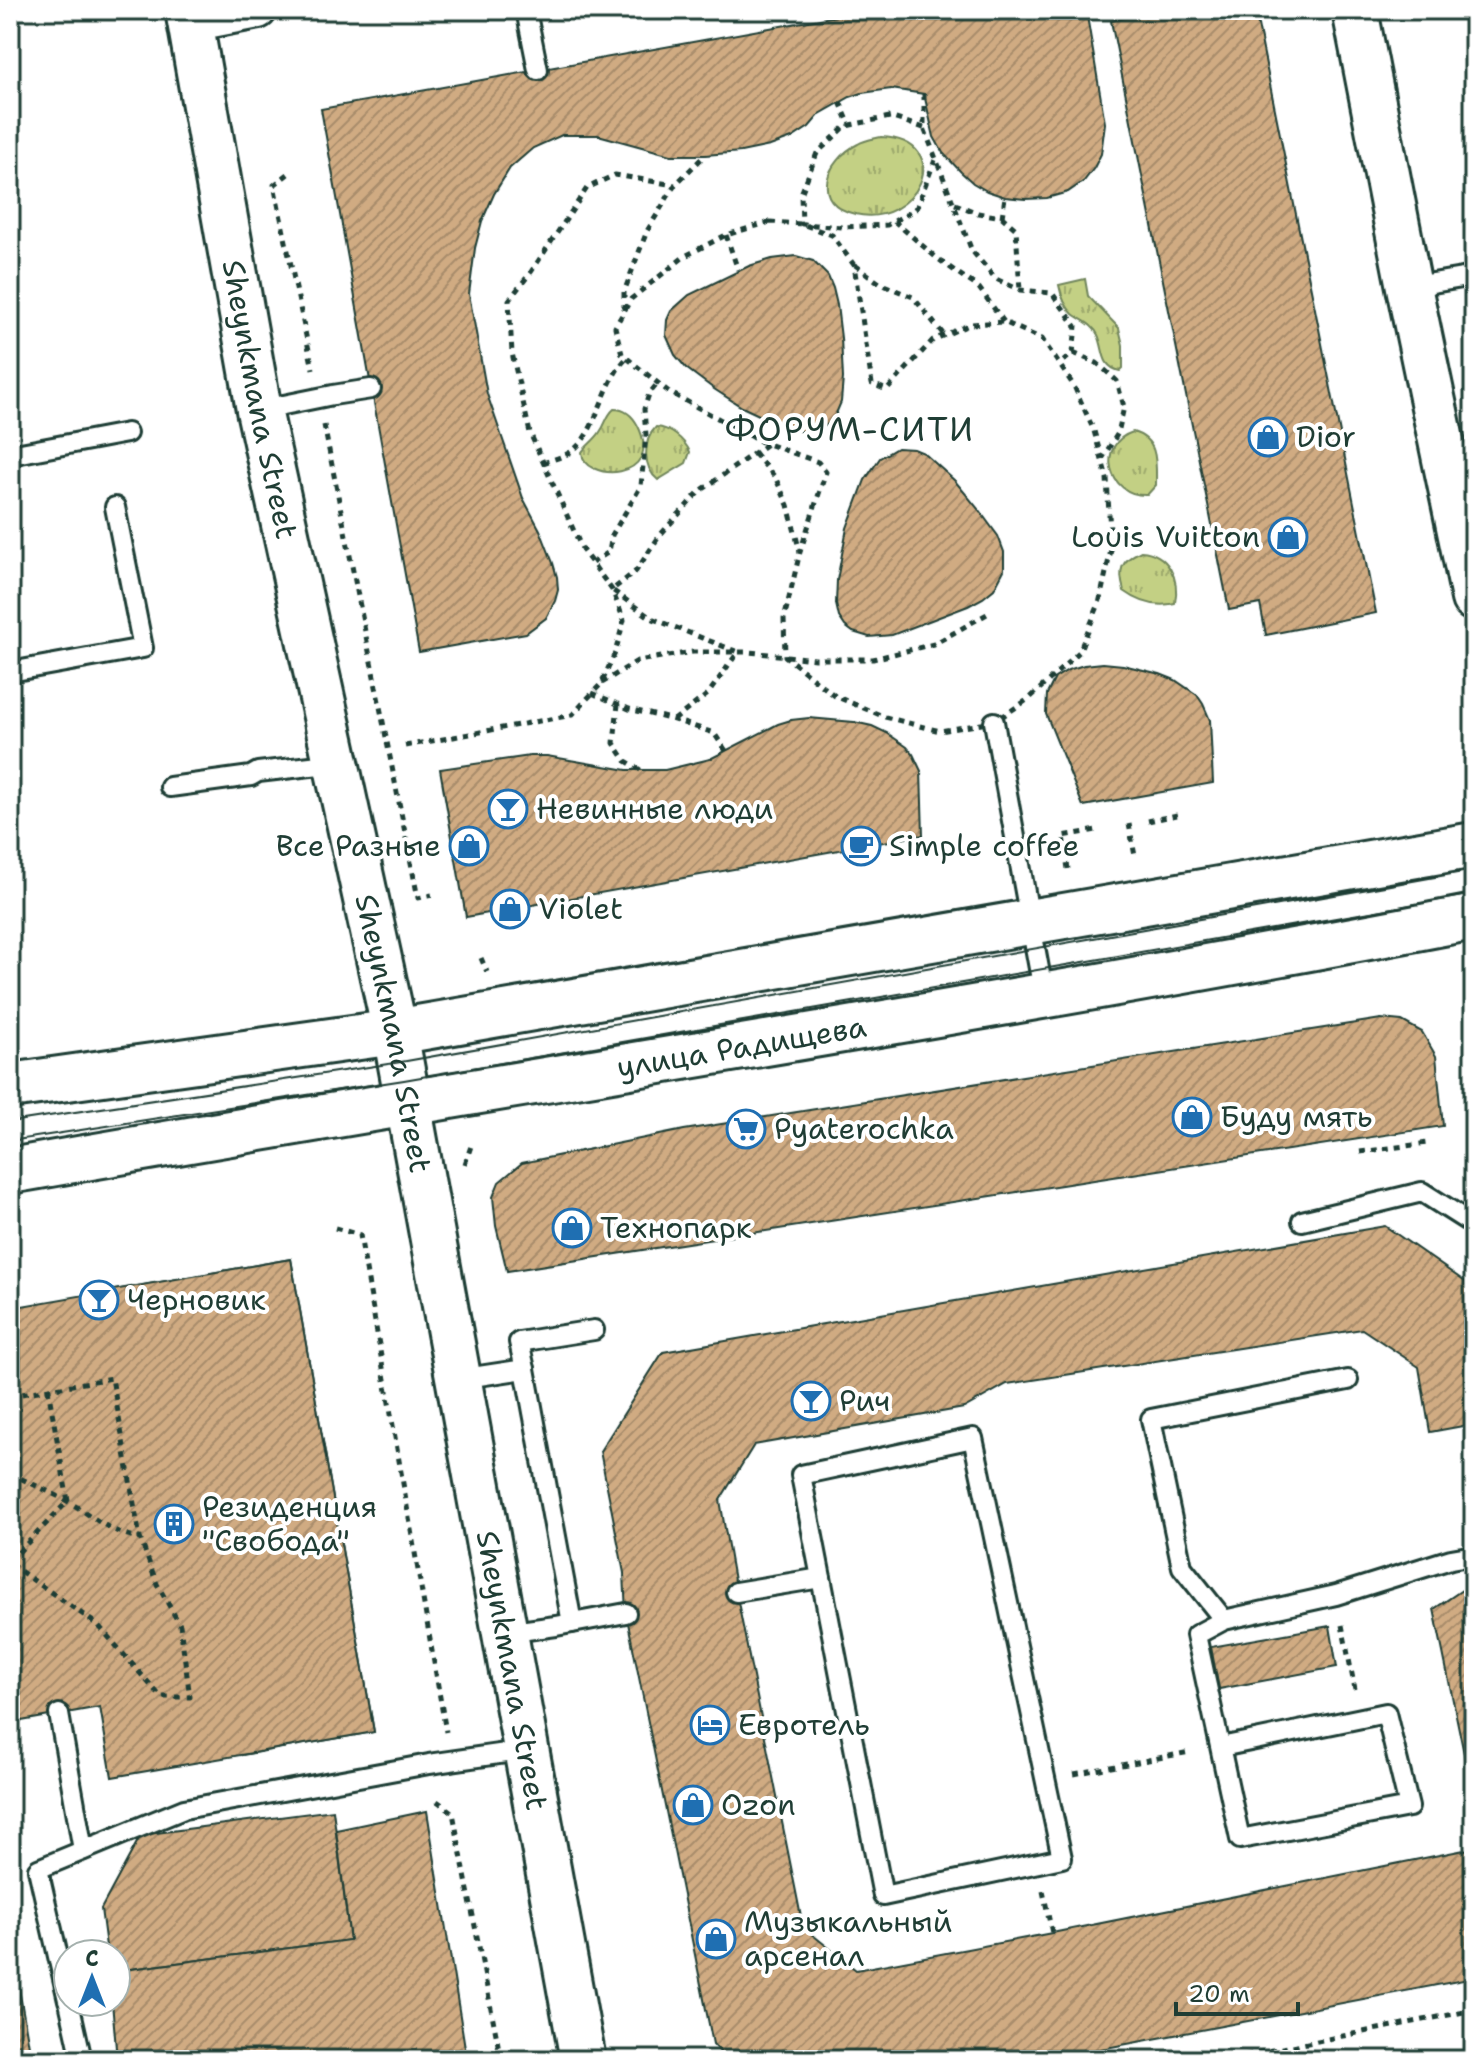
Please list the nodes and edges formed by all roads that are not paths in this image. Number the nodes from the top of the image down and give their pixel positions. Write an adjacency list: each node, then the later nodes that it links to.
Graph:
1 (258, 10): 4 (street)
2 (526, 10): 5 (lane)
3 (1355, 10): 7 (street)
4 (189, 17): 9 (street, Sheynkmana Street)
5 (538, 70)
6 (1474, 276): 7 (lane)
7 (1409, 287): 13 (street)
8 (371, 389): 9 (lane)
9 (259, 410): 16 (street, Sheynkmana Street)
10 (127, 433): 11 (lane)
11 (10, 455)
12 (115, 507): 14 (lane)
13 (1474, 598)
14 (10, 672)
15 (994, 722): 20 (lane)
16 (337, 763): 17 (lane); 22 (street, Sheynkmana Street)
17 (170, 787)
18 (1474, 845): 20 (street)
19 (1474, 917): 21 (street, улица Радищева)
20 (1030, 922): 21 (lane); 22 (street)
21 (1044, 996): 24 (street, улица Радищева)
22 (395, 1032): 23 (street); 24 (street, Sheynkmana Street)
23 (10, 1086)
24 (408, 1102): 25 (street, улица Радищева); 30 (street, Sheynkmana Street)
25 (10, 1171)
26 (1302, 1221): 27 (lane)
27 (1474, 1225)
28 (594, 1330): 29 (lane)
29 (525, 1369): 30 (lane); 37 (lane)
30 (459, 1379): 38 (street, Sheynkmana Street)
31 (1348, 1380): 36 (lane)
32 (1474, 1555): 36 (lane)
33 (821, 1578): 33 (lane); 34 (lane)
34 (736, 1592)
35 (626, 1613): 37 (lane)
36 (1224, 1620): 40 (lane)
37 (572, 1623): 38 (lane)
38 (505, 1633): 41 (street, Sheynkmana Street)
39 (59, 1714): 42 (lane)
40 (1221, 1747): 40 (lane)
41 (527, 1750): 42 (lane); 46 (street, Sheynkmana Street)
42 (83, 1850): 43 (lane)
43 (54, 1938)
44 (72, 2018): 45 (lane)
45 (82, 2060)
46 (583, 2060)

